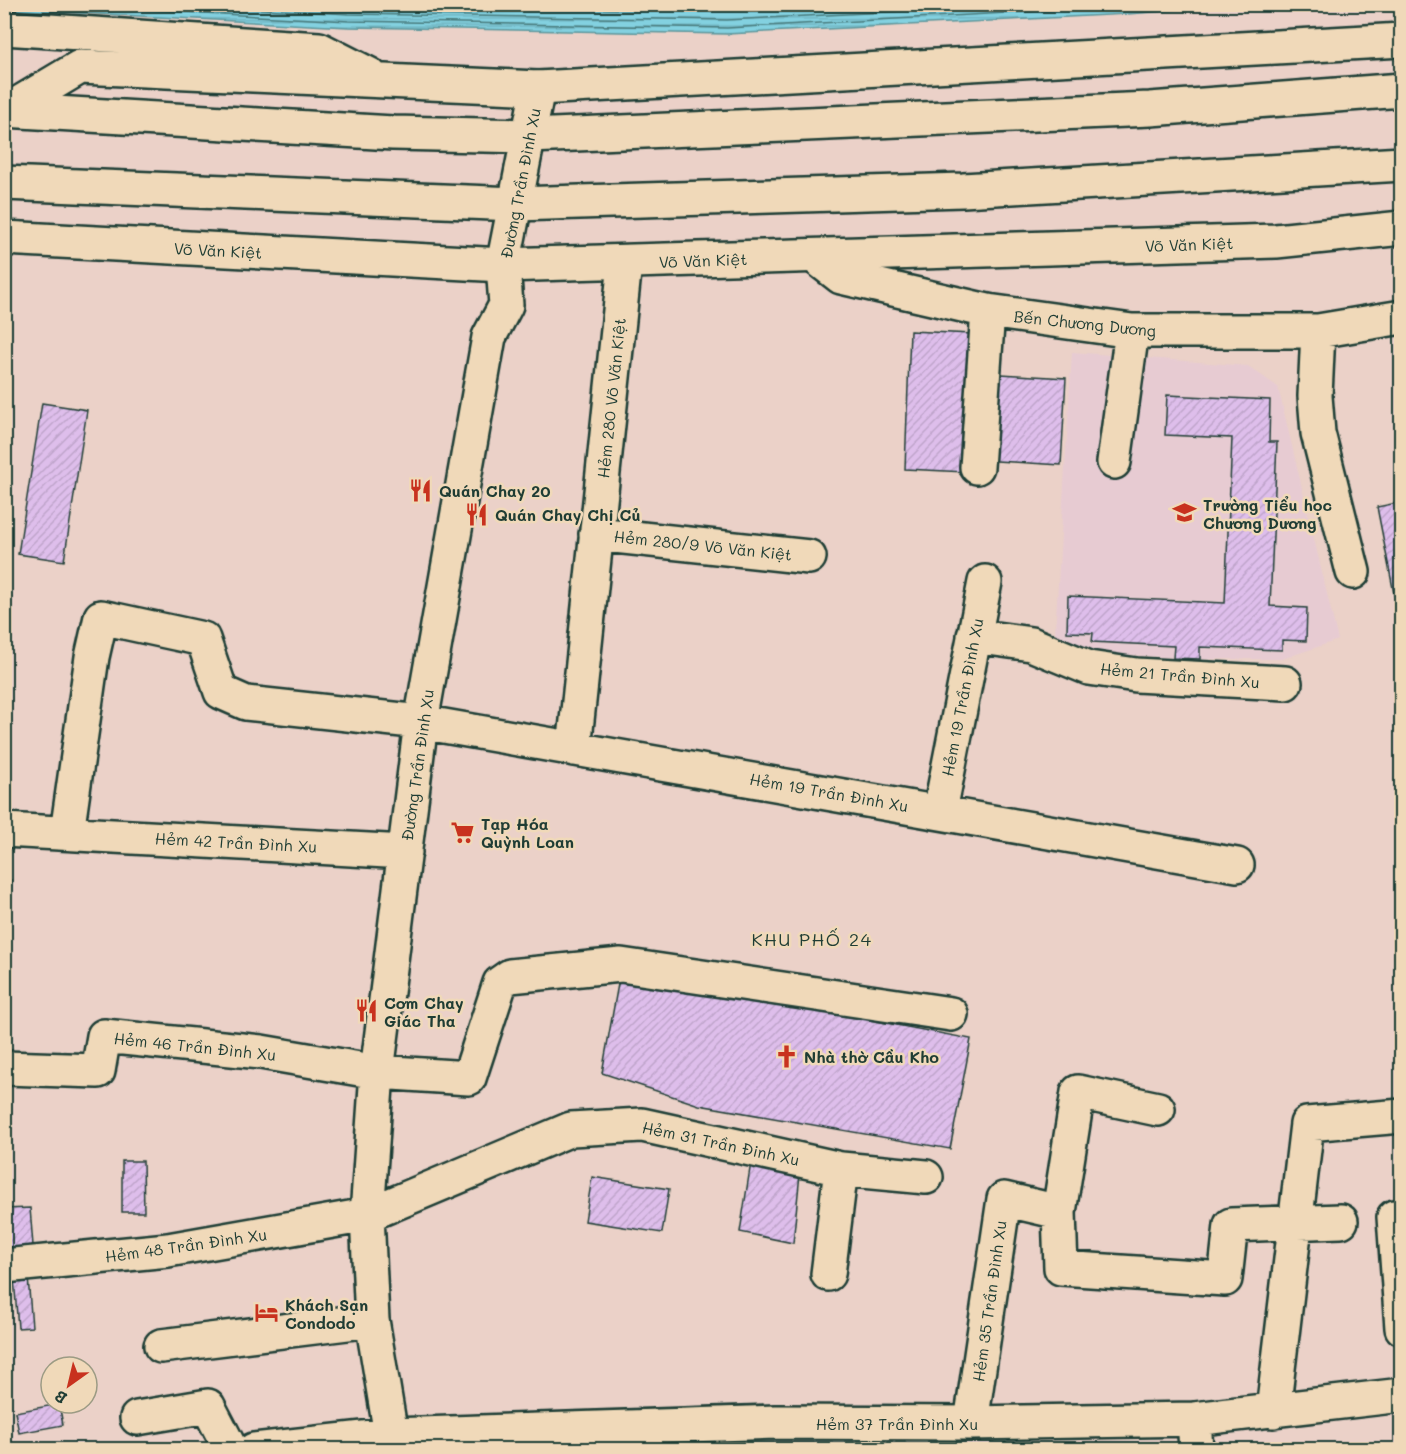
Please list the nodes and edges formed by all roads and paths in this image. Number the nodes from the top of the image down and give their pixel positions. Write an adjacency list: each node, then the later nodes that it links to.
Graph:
1 (4, 28): 3 (main road)
2 (1401, 40): 4 (main road)
3 (380, 80): 4 (main road); 6 (main road)
4 (538, 88): 7 (main road, Đường Trần Ðình Xu)
5 (1401, 90): 7 (main road)
6 (6, 110): 7 (main road)
7 (530, 136): 10 (main road, Đường Trần Ðình Xu)
8 (1401, 164): 10 (main road)
9 (4, 183): 10 (main road)
10 (516, 204): 15 (main road, Đường Trần Ðình Xu)
11 (1401, 228): 13 (main road, Võ Văn Kiệt)
12 (4, 238): 15 (main road, Võ Văn Kiệt)
13 (814, 256): 14 (main road, Võ Văn Kiệt); 16 (main road, Bến Chương Dương)
14 (625, 263): 15 (main road, Võ Văn Kiệt); 22 (main road, Hẻm 280 Võ Văn Kiệt)
15 (503, 265): 28 (main road, Đường Trần Ðình Xu)
16 (988, 312): 18 (main road, Bến Chương Dương); 21 (main road)
17 (1401, 317): 19 (main road, Bến Chương Dương)
18 (1132, 331): 19 (main road, Bến Chương Dương); 20 (main road)
19 (1317, 332): 24 (main road)
20 (1114, 462)
21 (977, 468)
22 (596, 534): 23 (main road, Hẻm 280/9 Võ Văn Kiệt); 29 (main road, Hẻm 280 Võ Văn Kiệt)
23 (809, 557)
24 (1353, 572)
25 (985, 582): 26 (main road, Hẻm 19 Trần Đình Xu)
26 (974, 636): 27 (main road, Hẻm 21 Trần Đình Xu); 30 (main road, Hẻm 19 Trần Đình Xu)
27 (1284, 683)
28 (421, 722): 29 (main road, Hẻm 19 Trần Ðình Xu); 32 (main road, Hẻm 19 Trần Ðình Xu); 33 (main road, Đường Trần Ðình Xu)
29 (574, 749): 30 (main road, Hẻm 19 Trần Ðình Xu)
30 (940, 811): 34 (main road, Hẻm 19 Trần Ðình Xu)
31 (4, 830): 32 (main road, Hẻm 42 Trần Ðình Xu)
32 (67, 833): 33 (main road, Hẻm 42 Trần Ðình Xu)
33 (405, 852): 37 (main road, Đường Trần Ðình Xu)
34 (1237, 865)
35 (951, 1014): 37 (main road)
36 (4, 1068): 37 (main road, Hẻm 46 Trần Ðình Xu)
37 (377, 1072): 43 (main road, Đường Trần Ðình Xu)
38 (1158, 1109): 42 (main road)
39 (1401, 1116): 46 (main road)
40 (841, 1169): 41 (main road, Hẻm 31 Trần Đinh Xu); 43 (main road, Hẻm 31 Trần Đinh Xu); 48 (main road)
41 (926, 1177)
42 (1059, 1212): 46 (main road); 55 (main road, Hẻm 35 Trần Đình Xu)
43 (368, 1215): 47 (main road, Hẻm 48 Trần Ðình Xu); 49 (main road, Đường Trần Ðình Xu)
44 (1401, 1218): 50 (main road)
45 (1341, 1221): 46 (main road)
46 (1295, 1222): 53 (main road)
47 (4, 1266)
48 (828, 1274)
49 (372, 1320): 51 (main road); 57 (main road, Đường Trần Ðình Xu)
50 (1401, 1328)
51 (161, 1346)
52 (1401, 1395): 53 (main road, Hẻm 37 Trần Ðình Xu)
53 (1273, 1411): 56 (main road, Hẻm 37 Trần Ðình Xu)
54 (137, 1418): 58 (main road)
55 (971, 1424): 56 (main road, Hẻm 37 Trần Ðình Xu); 57 (main road, Hẻm 37 Trần Ðình Xu)
56 (1195, 1434)
57 (394, 1442): 59 (main road, Hẻm 37 Trần Ðình Xu)
58 (231, 1449)
59 (254, 1449)

